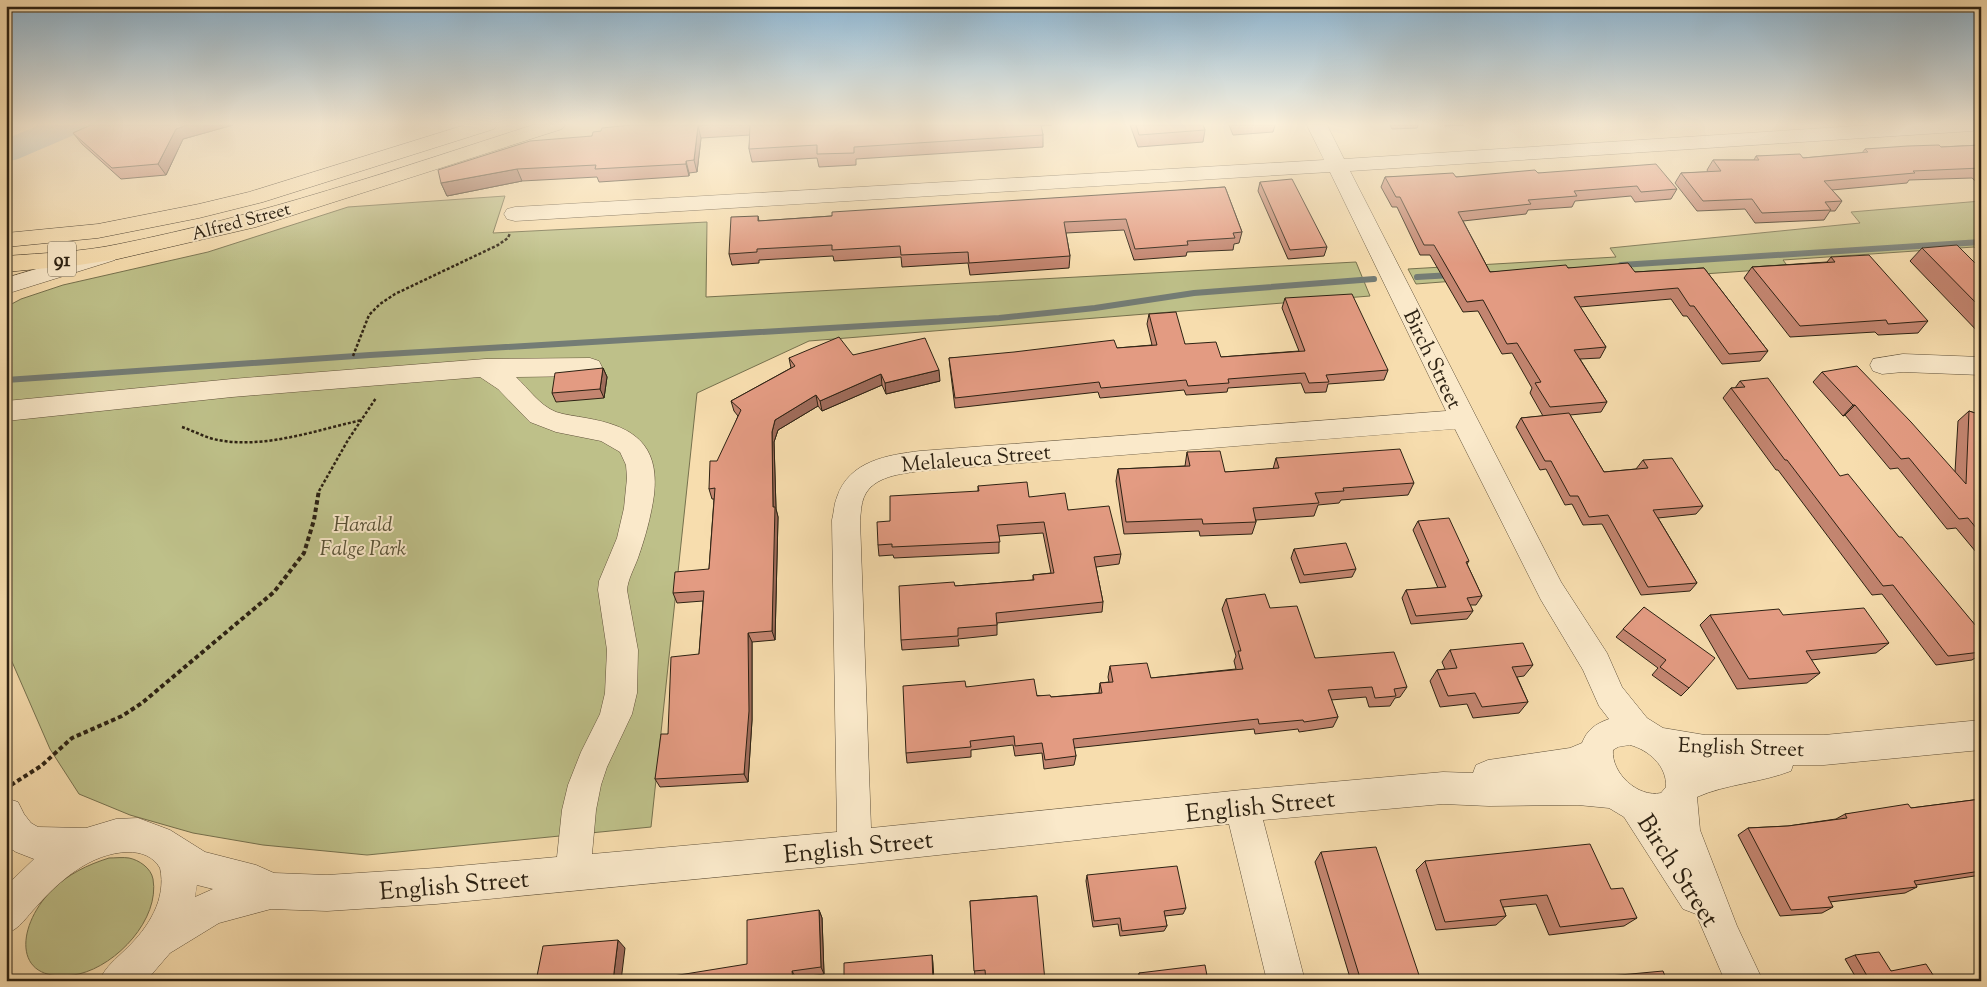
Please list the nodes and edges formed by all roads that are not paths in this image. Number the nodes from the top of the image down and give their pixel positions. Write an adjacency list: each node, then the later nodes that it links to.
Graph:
1 (338, 171): 6 (main road, Alfred Street / 91)
2 (411, 171): 7 (main road, Alfred Street / 91)
3 (1250, 171): 5 (street)
4 (1340, 171): 15 (street, Birch Street)
5 (516, 214)
6 (6, 240)
7 (118, 252): 8 (main road, Alfred Street / 91); 9 (street)
8 (6, 264)
9 (6, 286)
10 (1882, 365): 11 (street)
11 (1981, 366)
12 (590, 367): 13 (street)
13 (485, 368): 14 (street); 29 (street)
14 (6, 411)
15 (1463, 419): 16 (street, Birch Street); 27 (street, Melaleuca Street)
16 (1551, 591): 18 (street, Birch Street); 19 (street, Birch Street)
17 (1981, 735): 20 (street, English Street)
18 (1654, 740): 19 (street); 20 (street, English Street); 22 (street)
19 (1596, 749): 21 (street, English Street); 23 (street)
20 (1824, 750): 22 (street, English Street)
21 (1443, 788): 23 (street, English Street); 24 (street, English Street)
22 (1681, 792): 23 (street); 33 (street, Birch Street)
23 (1625, 799): 33 (street, Birch Street)
24 (1242, 806): 27 (street, English Street); 36 (street)
25 (6, 814): 26 (street)
26 (87, 845): 28 (street, English Street); 32 (street)
27 (854, 847): 29 (street, English Street)
28 (170, 851): 30 (street, English Street); 34 (street)
29 (572, 874): 30 (street, English Street)
30 (271, 891): 34 (street, English Street)
31 (6, 910): 32 (street)
32 (7, 916)
33 (1722, 935): 37 (street, Birch Street)
34 (159, 940): 35 (street)
35 (118, 981)
36 (1286, 981)
37 (1744, 981)

